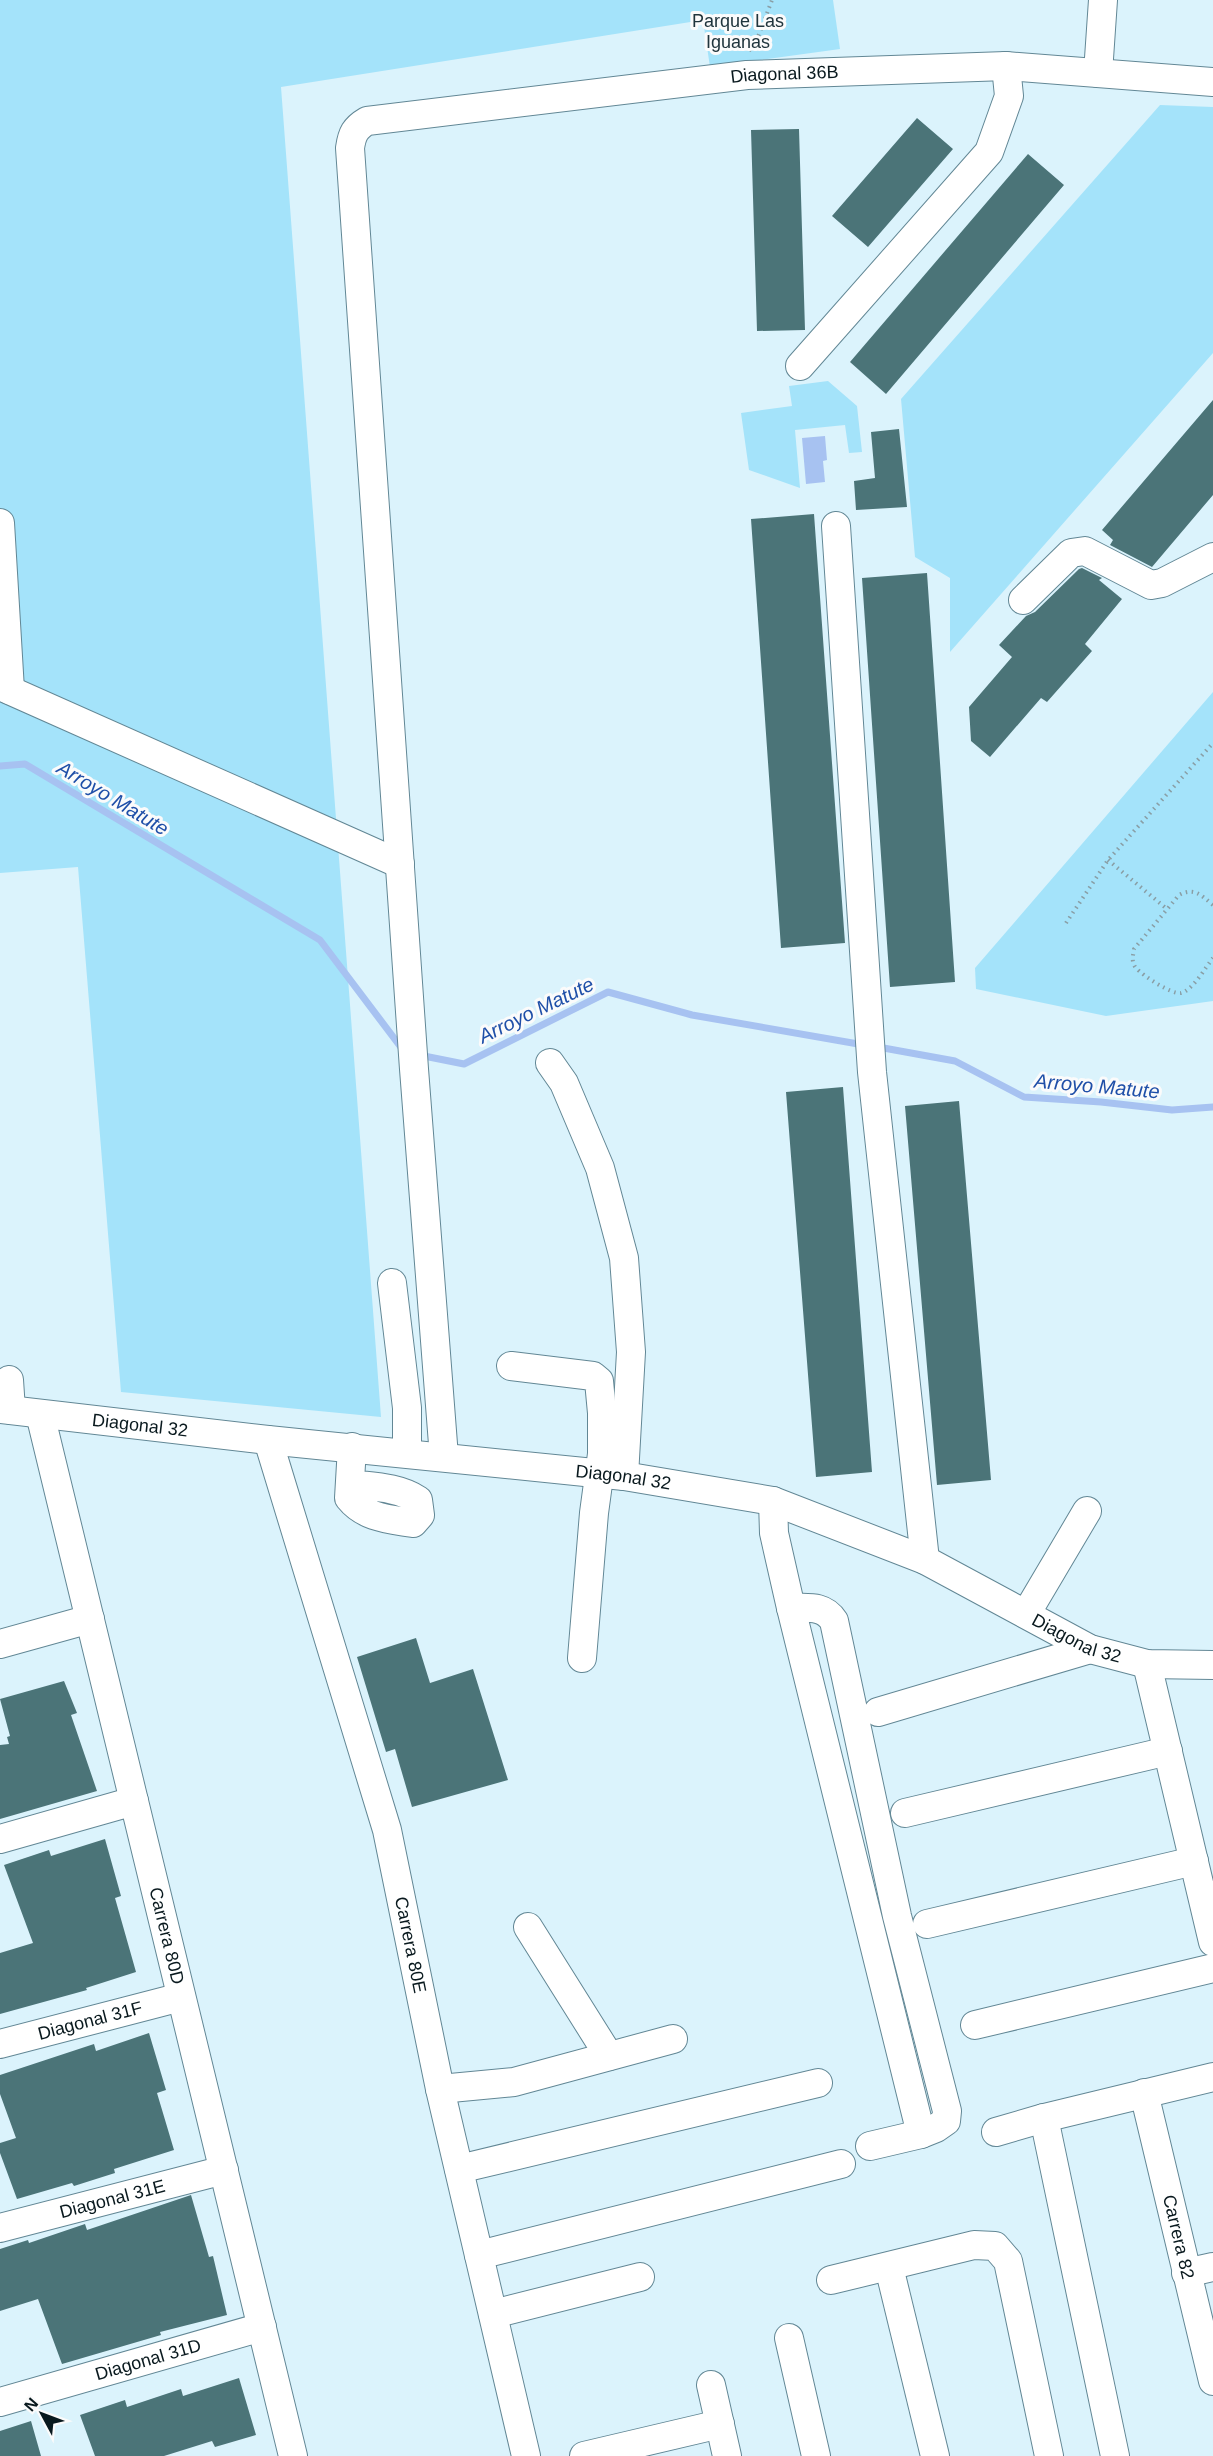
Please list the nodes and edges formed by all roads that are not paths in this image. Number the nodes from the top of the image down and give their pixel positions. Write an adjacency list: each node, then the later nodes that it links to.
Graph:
1 (1102, 0): 3 (street)
2 (1006, 66): 3 (street, Diagonal 36B); 5 (street); 11 (street, Diagonal 36B)
3 (1098, 73): 4 (street, Diagonal 36B)
4 (1213, 82)
5 (800, 366)
6 (0, 523): 10 (street)
7 (836, 526): 26 (street)
8 (1213, 557): 9 (street)
9 (1023, 600)
10 (5, 688): 11 (street)
11 (400, 864): 21 (street)
12 (550, 1063): 22 (street)
13 (392, 1283): 20 (street)
14 (511, 1366): 22 (street)
15 (9, 1380): 16 (street)
16 (5, 1409): 17 (street, Diagonal 32)
17 (40, 1414): 18 (street, Diagonal 32); 29 (street, Carrera 80D)
18 (268, 1440): 19 (street, Diagonal 32); 52 (street, Carrera 80E)
19 (352, 1447): 20 (street, Diagonal 32); 23 (street)
20 (407, 1453): 21 (street, Diagonal 32)
21 (444, 1457): 22 (street, Diagonal 32)
22 (611, 1474): 24 (street, Diagonal 32); 32 (street)
23 (350, 1484)
24 (773, 1501): 26 (street, Diagonal 32); 27 (street)
25 (1087, 1511): 28 (street)
26 (925, 1560): 28 (street, Diagonal 32)
27 (790, 1608): 56 (street); 56 (street)
28 (1026, 1614): 31 (street, Diagonal 32)
29 (90, 1619): 30 (street); 37 (street, Carrera 80D)
30 (0, 1644)
31 (1090, 1649): 33 (street, Diagonal 32); 35 (street)
32 (582, 1658)
33 (1147, 1664): 34 (street, Diagonal 32); 36 (street)
34 (1213, 1665)
35 (878, 1712)
36 (1168, 1751): 38 (street); 40 (street)
37 (134, 1801): 39 (street); 45 (street, Carrera 80D)
38 (905, 1813)
39 (0, 1839)
40 (1194, 1862): 41 (street); 43 (street)
41 (927, 1924)
42 (528, 1927): 49 (street)
43 (1213, 1942)
44 (1213, 1968): 46 (street)
45 (181, 1997): 48 (street, Diagonal 31F); 60 (street, Carrera 80D)
46 (975, 2025)
47 (674, 2038): 49 (street)
48 (0, 2044)
49 (609, 2056): 52 (street)
50 (1213, 2077): 53 (street)
51 (818, 2083): 59 (street)
52 (440, 2089): 59 (street, Carrera 80E)
53 (1144, 2093): 54 (street); 64 (street, Carrera 82)
54 (1044, 2118): 55 (street); 81 (street)
55 (996, 2132)
56 (921, 2134): 57 (street)
57 (870, 2146)
58 (841, 2164): 62 (street)
59 (459, 2169): 62 (street, Carrera 80E)
60 (224, 2170): 61 (street, Diagonal 31E); 68 (street, Carrera 80D)
61 (0, 2228)
62 (479, 2255): 67 (street, Carrera 80E)
63 (889, 2267): 66 (street); 79 (street); 80 (street)
64 (1200, 2270): 70 (street, Carrera 82)
65 (640, 2277): 67 (street)
66 (831, 2280)
67 (493, 2314): 75 (street, Carrera 80E)
68 (262, 2327): 72 (street, Diagonal 31D); 74 (street, Carrera 80D)
69 (789, 2338): 78 (street)
70 (1213, 2380)
71 (711, 2385): 73 (street)
72 (0, 2402)
73 (720, 2424): 76 (street); 77 (street)
74 (293, 2456)
75 (526, 2456)
76 (584, 2456)
77 (728, 2456)
78 (816, 2456)
79 (935, 2456)
80 (1048, 2456)
81 (1115, 2456)

